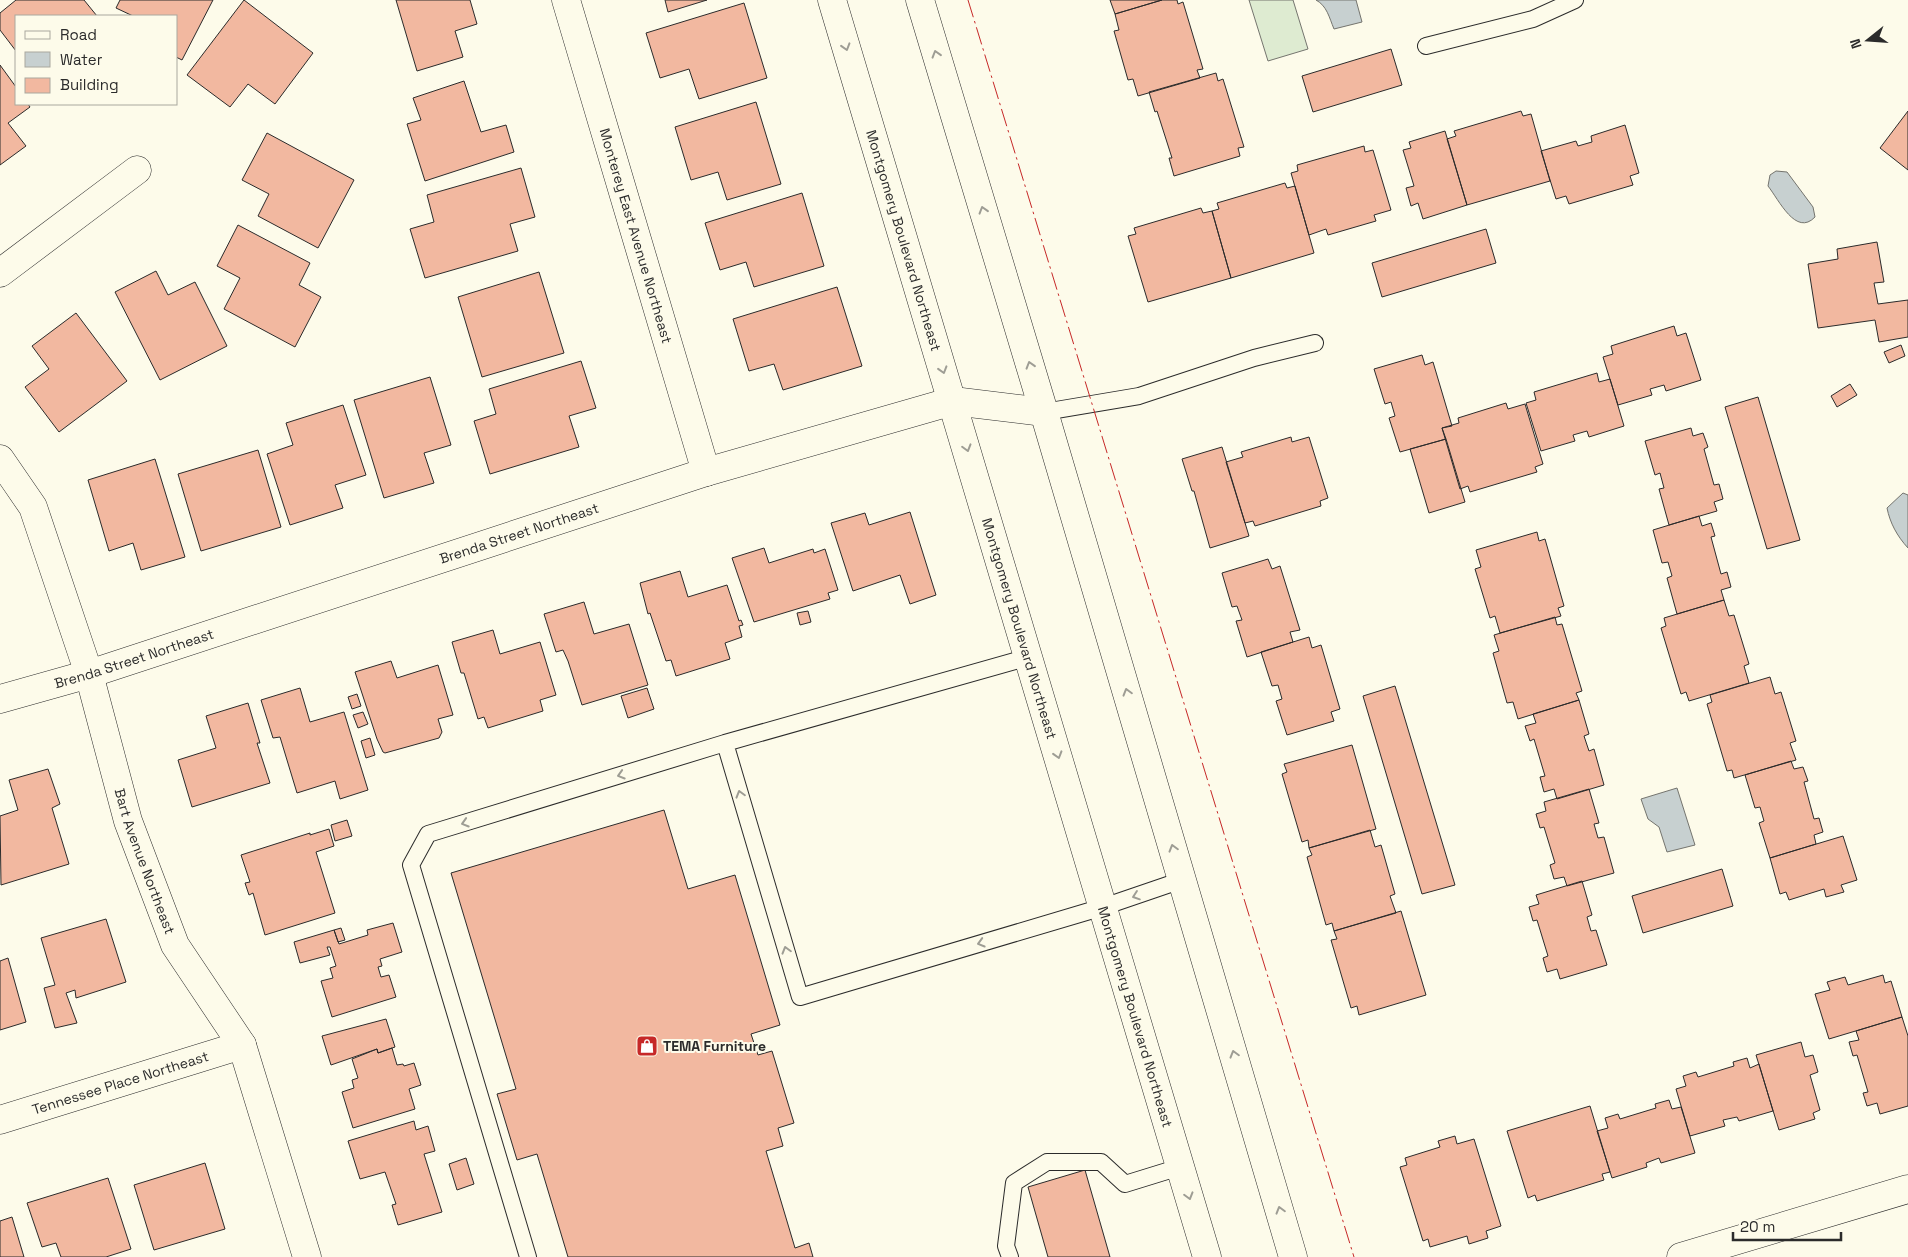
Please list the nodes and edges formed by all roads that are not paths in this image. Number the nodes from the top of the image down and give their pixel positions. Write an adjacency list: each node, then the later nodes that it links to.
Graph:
1 (566, 0): 12 (street, Monterey East Avenue Northeast)
2 (832, 0): 9 (street, Montgomery Boulevard Northeast, one-way to 9)
3 (920, 0): 10 (street, one-way to 3)
4 (1575, 0): 5 (lane)
5 (1426, 46)
6 (137, 170): 7 (street)
7 (0, 273)
8 (1315, 343): 10 (lane)
9 (953, 401): 10 (street, Brenda Street Northeast); 12 (street, Brenda Street Northeast); 13 (street, Montgomery Boulevard Northeast, one-way to 13)
10 (1044, 412): 17 (street, one-way to 10)
11 (0, 459): 14 (street, Bart Avenue Northeast)
12 (706, 472): 14 (street, Brenda Street Northeast)
13 (1029, 657): 16 (lane); 18 (street, Montgomery Boulevard Northeast, one-way to 18)
14 (89, 674): 15 (street, Brenda Street Northeast); 19 (street, Bart Avenue Northeast)
15 (0, 700)
16 (725, 743): 18 (lane, one-way to 16); 25 (lane, one-way to 25)
17 (1182, 880): 18 (lane, one-way to 18); 28 (street, one-way to 17)
18 (1103, 907): 21 (street, Montgomery Boulevard Northeast)
19 (242, 1045): 20 (street, Tennessee Place Northeast); 24 (street, Bart Avenue Northeast)
20 (0, 1120)
21 (1180, 1167): 26 (lane); 27 (street, Montgomery Boulevard Northeast, one-way to 27)
22 (1908, 1189): 23 (street)
23 (1738, 1249): 29 (street)
24 (307, 1257)
25 (528, 1257)
26 (1010, 1257)
27 (1206, 1257)
28 (1293, 1257)
29 (1681, 1257)

